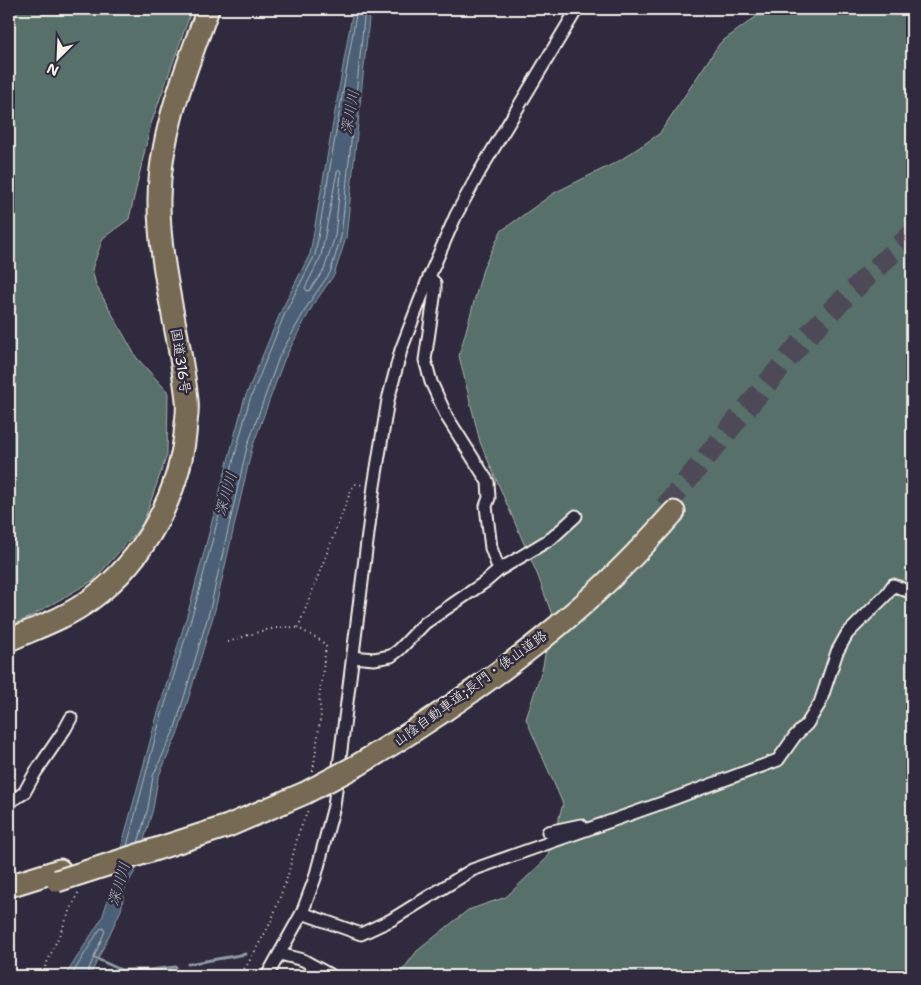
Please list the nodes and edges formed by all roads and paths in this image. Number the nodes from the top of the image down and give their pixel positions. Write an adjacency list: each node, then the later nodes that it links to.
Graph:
1 (208, 9): 10 (highway, 国道316号)
2 (577, 9): 3 (street)
3 (428, 277): 4 (street); 7 (street)
4 (374, 486): 9 (path); 12 (street)
5 (669, 509): 19 (highway, 山陰自動車道;長門・俵山道路, bridge)
6 (576, 516): 7 (street)
7 (499, 570): 12 (street)
8 (912, 593): 17 (street)
9 (298, 628): 11 (path); 14 (path)
10 (9, 640)
11 (228, 642)
12 (353, 657): 23 (street)
13 (71, 718): 15 (street)
14 (313, 772)
15 (9, 802)
16 (308, 811): 26 (path)
17 (595, 826): 18 (street); 23 (street)
18 (548, 832)
19 (59, 875): 20 (highway, 山陰自動車道;長門・俵山道路); 22 (highway, 山陰自動車道;長門・俵山道路)
20 (9, 886)
21 (79, 891): 25 (path)
22 (9, 896)
23 (302, 913): 24 (street)
24 (280, 954): 27 (street); 28 (street)
25 (41, 976)
26 (237, 976)
27 (267, 976)
28 (332, 976)

